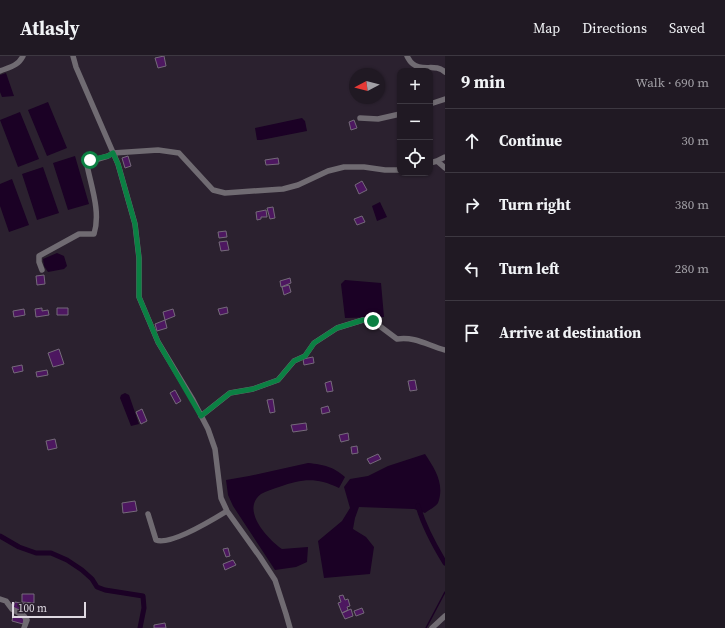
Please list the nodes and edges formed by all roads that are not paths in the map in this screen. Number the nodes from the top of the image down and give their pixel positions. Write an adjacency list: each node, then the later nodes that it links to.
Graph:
1 (23, 56): 4 (street)
2 (73, 56): 10 (street)
3 (407, 56): 5 (street)
4 (0, 71)
5 (445, 72)
6 (445, 99): 7 (street)
7 (433, 103)
8 (397, 115): 9 (street)
9 (360, 118)
10 (113, 153): 15 (street); 16 (street); 18 (street)
11 (445, 157): 12 (street)
12 (437, 161): 13 (street); 14 (street)
13 (433, 162)
14 (445, 168)
15 (397, 170)
16 (42, 270)
17 (445, 350): 18 (street)
18 (201, 416): 19 (street)
19 (227, 511): 20 (street); 24 (street)
20 (148, 514)
21 (0, 599): 23 (street)
22 (445, 616): 25 (street)
23 (24, 628)
24 (290, 628)
25 (432, 628)

